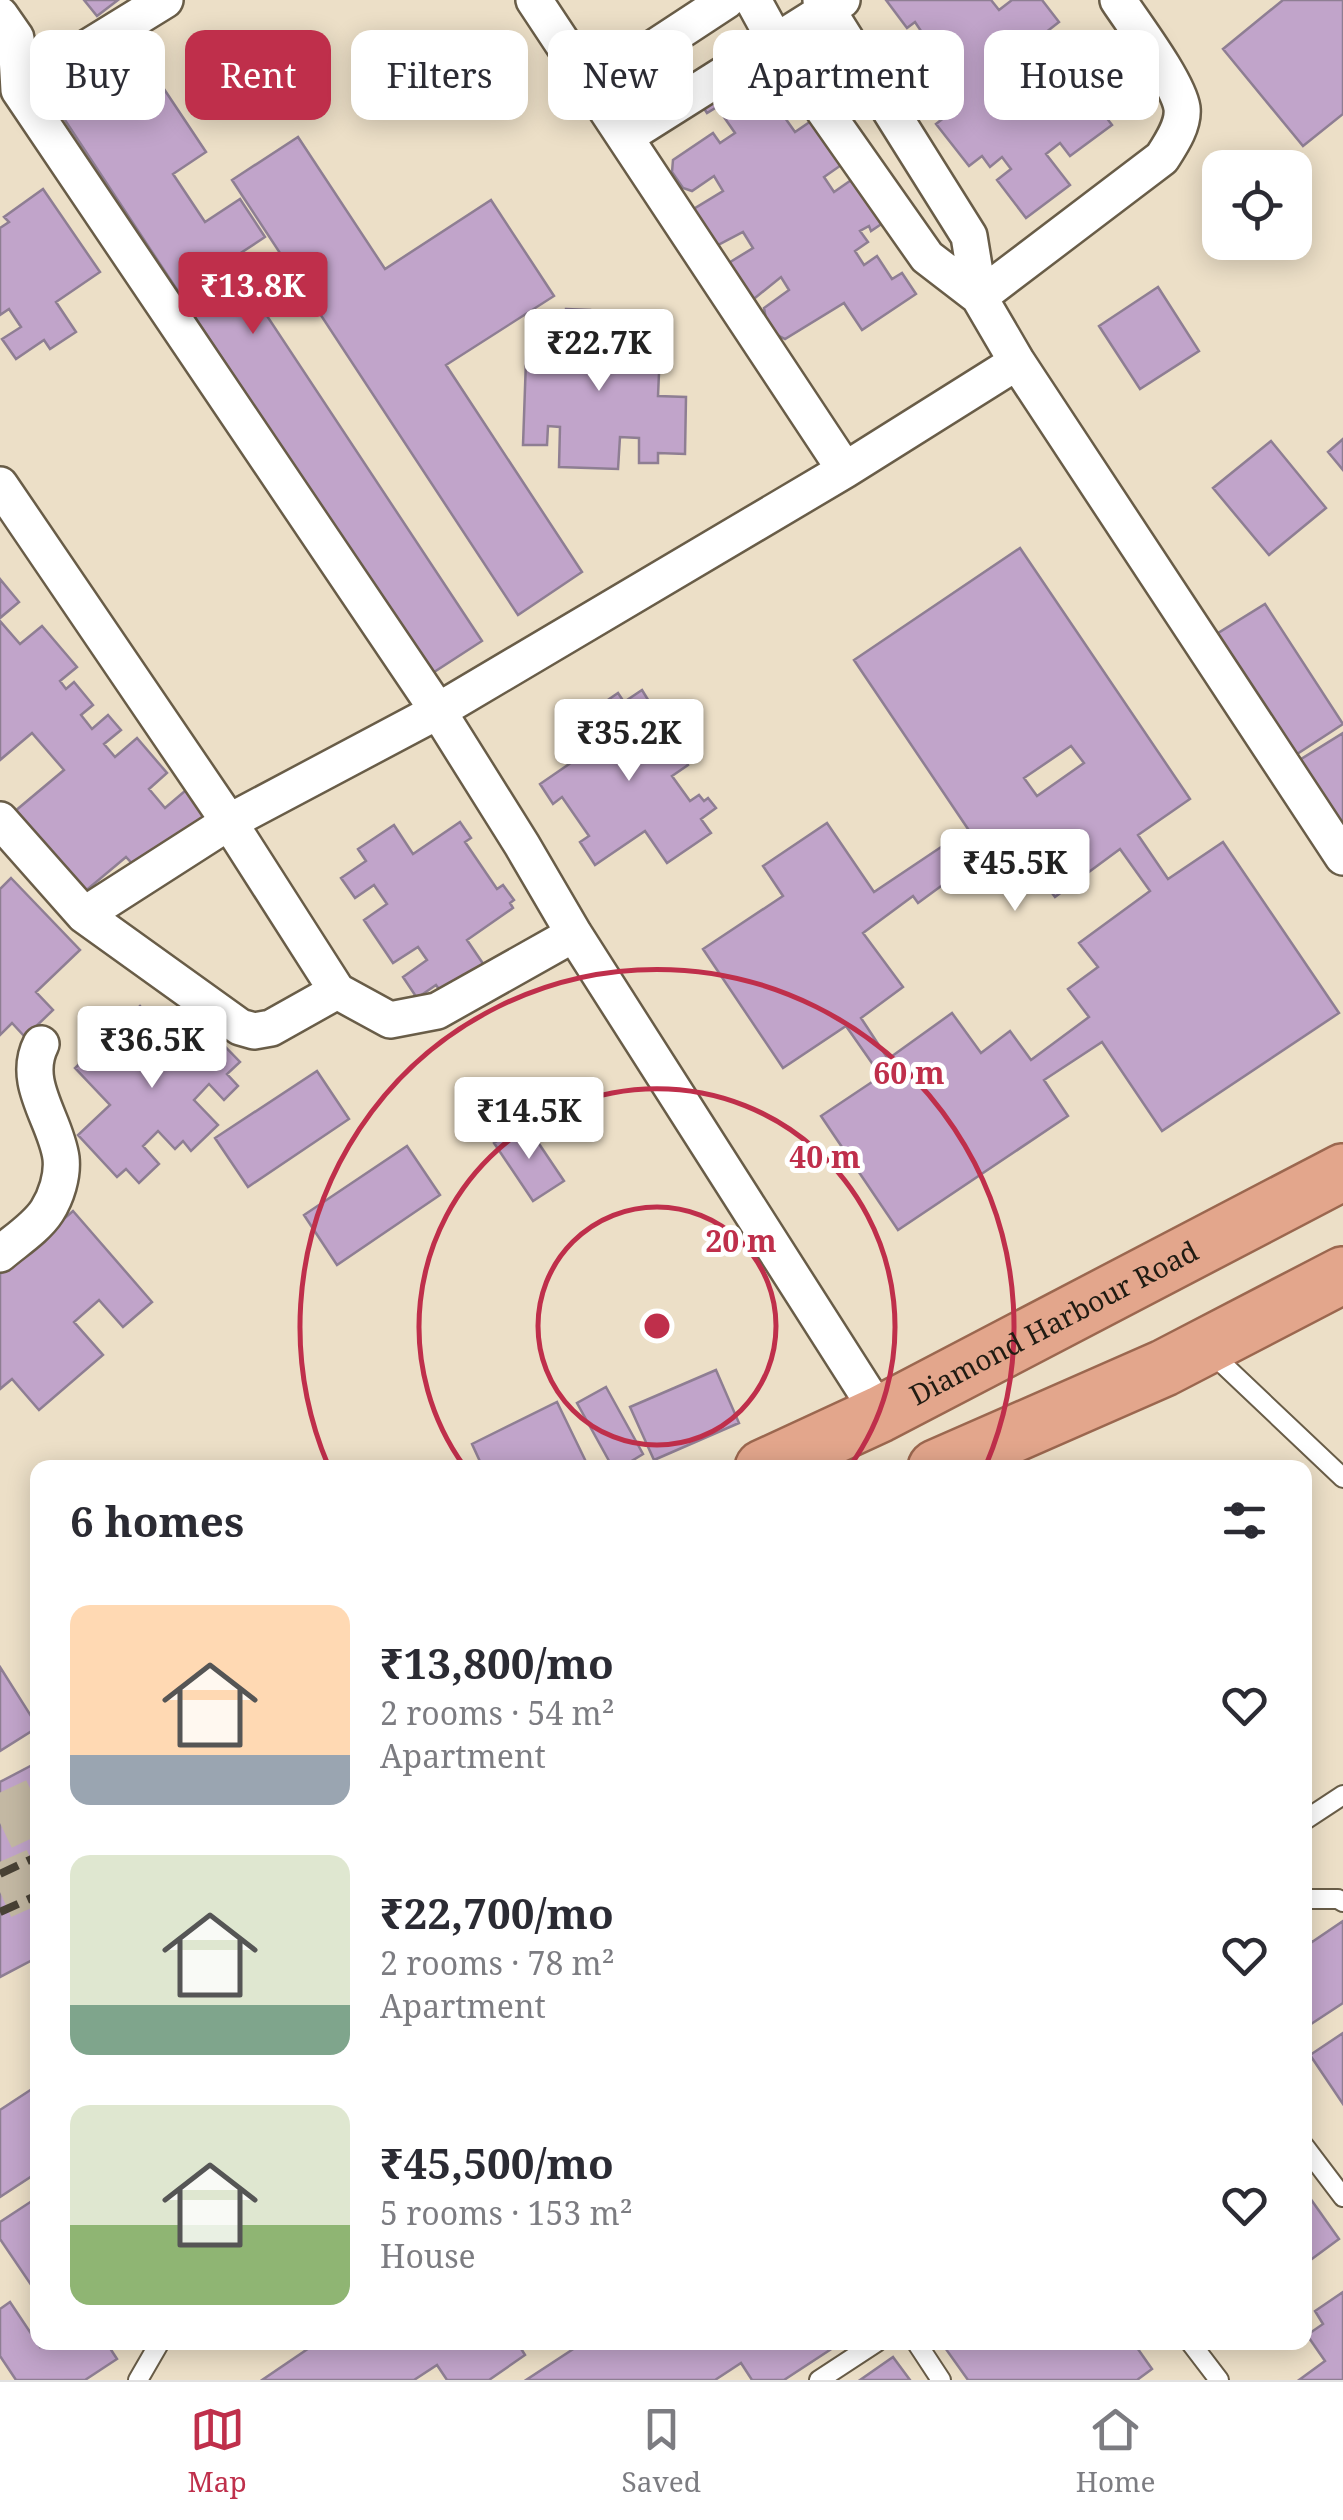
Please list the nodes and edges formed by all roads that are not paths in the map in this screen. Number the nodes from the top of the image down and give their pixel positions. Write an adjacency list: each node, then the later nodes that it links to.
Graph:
1 (165, 0): 13 (street)
2 (534, 0): 8 (street)
3 (727, 0): 9 (street)
4 (753, 0): 10 (street)
5 (1118, 0): 17 (street)
6 (830, 3): 11 (street); 17 (street)
7 (0, 15): 13 (street)
8 (554, 30)
9 (681, 30)
10 (769, 30)
11 (793, 30)
12 (713, 82): 16 (street)
13 (6, 90): 21 (street)
14 (614, 120): 16 (street)
15 (831, 120): 17 (street)
16 (625, 137): 19 (street)
17 (979, 297): 18 (street)
18 (1017, 362): 19 (street); 24 (street)
19 (845, 470): 21 (street)
20 (0, 486): 23 (street)
21 (438, 711): 23 (street); 26 (street)
22 (0, 820): 25 (street)
23 (228, 822): 25 (street); 27 (street)
24 (1343, 856)
25 (84, 915): 27 (street)
26 (574, 934): 27 (street); 33 (street)
27 (337, 990)
28 (41, 1044): 30 (street)
29 (1343, 1172): 33 (highway, Diamond Harbour Road)
30 (0, 1254)
31 (1343, 1275): 32 (highway)
32 (1204, 1346): 35 (highway); 36 (lane)
33 (880, 1414): 34 (highway, Diamond Harbour Road)
34 (780, 1460)
35 (954, 1460)
36 (1343, 1478)
37 (1343, 1796): 38 (lane)
38 (1312, 1816)
39 (1312, 1899): 40 (lane)
40 (1343, 1902)
41 (1312, 2156): 42 (lane)
42 (1343, 2196)
43 (155, 2350): 47 (lane)
44 (865, 2350): 48 (lane)
45 (921, 2350): 49 (lane)
46 (1196, 2350): 50 (lane)
47 (138, 2380)
48 (819, 2380)
49 (941, 2380)
50 (1219, 2380)

